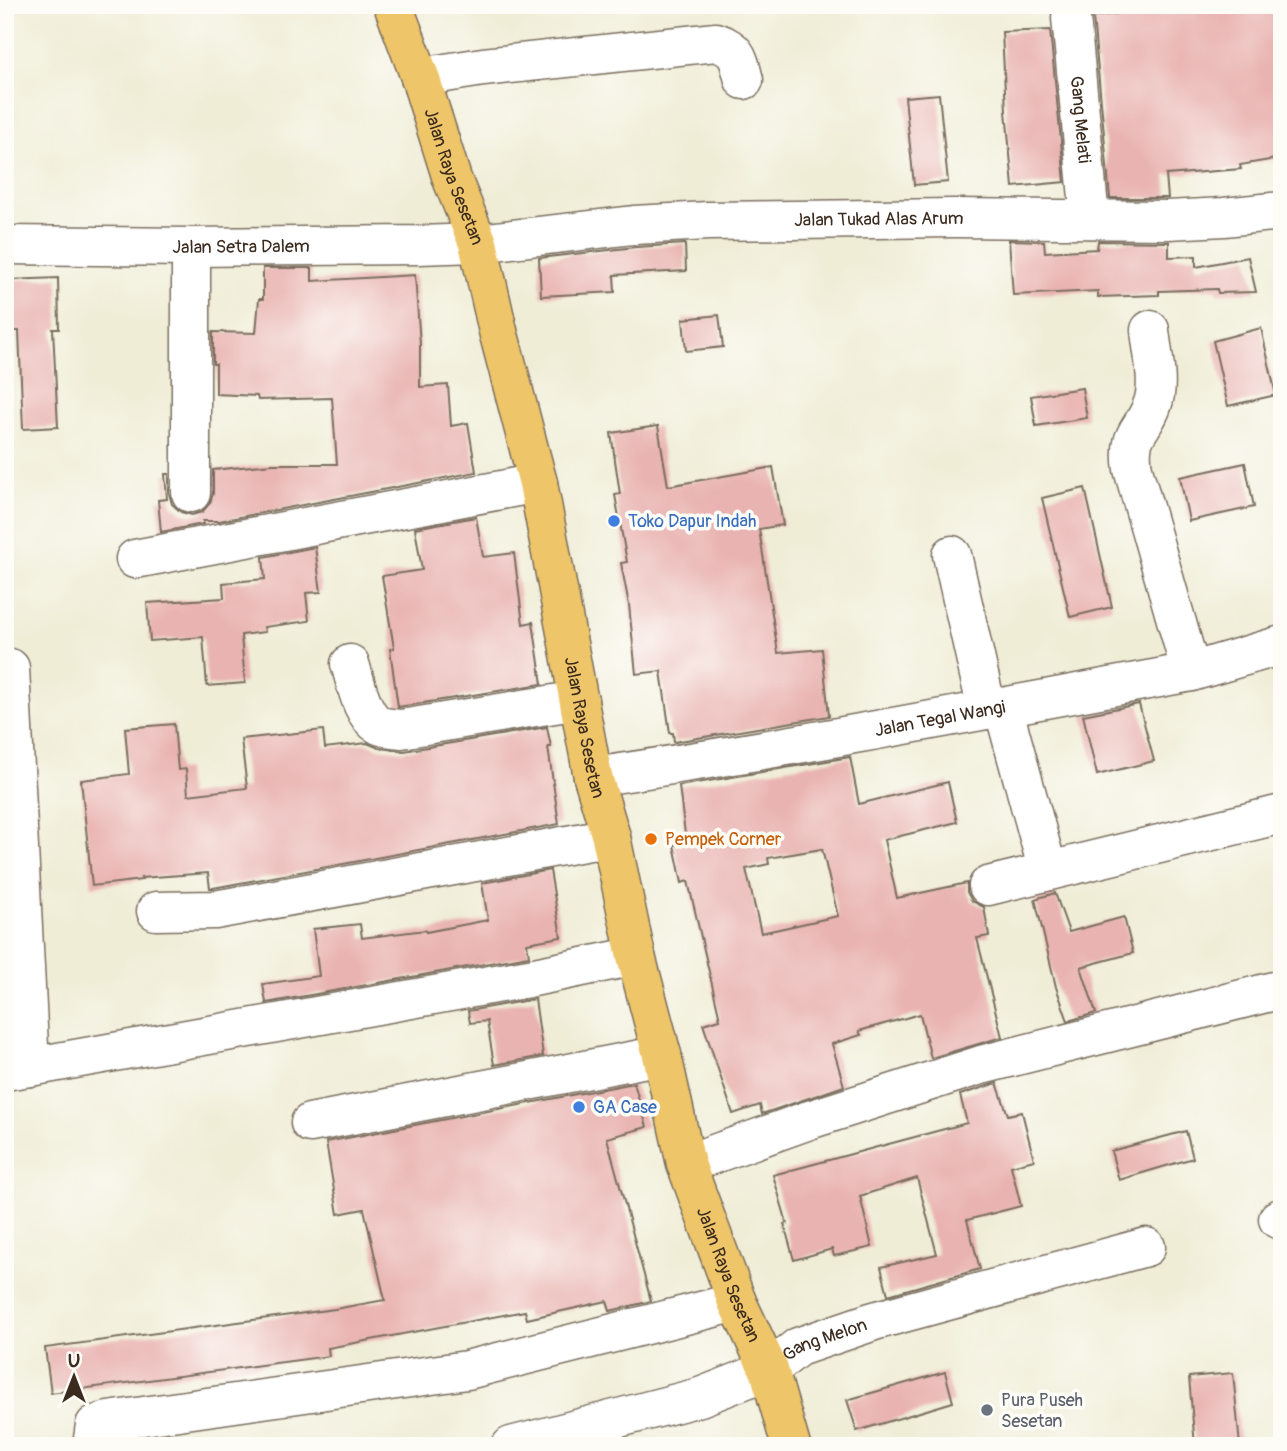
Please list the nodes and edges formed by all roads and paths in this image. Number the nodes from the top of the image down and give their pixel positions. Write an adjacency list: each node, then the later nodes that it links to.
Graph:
1 (393, 5): 3 (main road, Jalan Raya Sesetan)
2 (1071, 18): 6 (street, Gang Melati)
3 (419, 77): 4 (street); 7 (main road, Jalan Raya Sesetan)
4 (744, 80)
5 (1282, 211): 6 (street, Jalan Tukad Alas Arum)
6 (1090, 219): 7 (street, Jalan Tukad Alas Arum)
7 (478, 243): 9 (street, Jalan Setra Dalem); 11 (main road, Jalan Raya Sesetan)
8 (5, 245): 9 (street, Jalan Setra Dalem)
9 (191, 247): 12 (street)
10 (1150, 330): 18 (street)
11 (538, 483): 14 (street); 19 (main road, Jalan Raya Sesetan)
12 (191, 493)
13 (952, 555): 20 (street)
14 (135, 559)
15 (1282, 645): 18 (street, Jalan Tegal Wangi)
16 (350, 664): 19 (street)
17 (10, 668): 30 (street)
18 (1191, 672): 20 (street, Jalan Tegal Wangi)
19 (579, 700): 21 (main road, Jalan Raya Sesetan)
20 (995, 709): 21 (street, Jalan Tegal Wangi); 24 (street)
21 (593, 777): 23 (main road, Jalan Raya Sesetan)
22 (1282, 814): 24 (street)
23 (611, 837): 26 (street); 27 (main road, Jalan Raya Sesetan)
24 (1048, 871): 25 (street)
25 (988, 886)
26 (156, 911)
27 (636, 956): 29 (main road, Jalan Raya Sesetan); 30 (street)
28 (1282, 989): 32 (street)
29 (662, 1055): 31 (street); 32 (main road, Jalan Raya Sesetan)
30 (18, 1069)
31 (310, 1123)
32 (686, 1164): 34 (main road, Jalan Raya Sesetan)
33 (1146, 1247): 35 (street, Gang Melon)
34 (737, 1303): 35 (main road, Jalan Raya Sesetan); 36 (street)
35 (769, 1370): 37 (street, Gang Melon); 38 (main road, Jalan Raya Sesetan)
36 (92, 1446)
37 (511, 1446)
38 (791, 1446)

